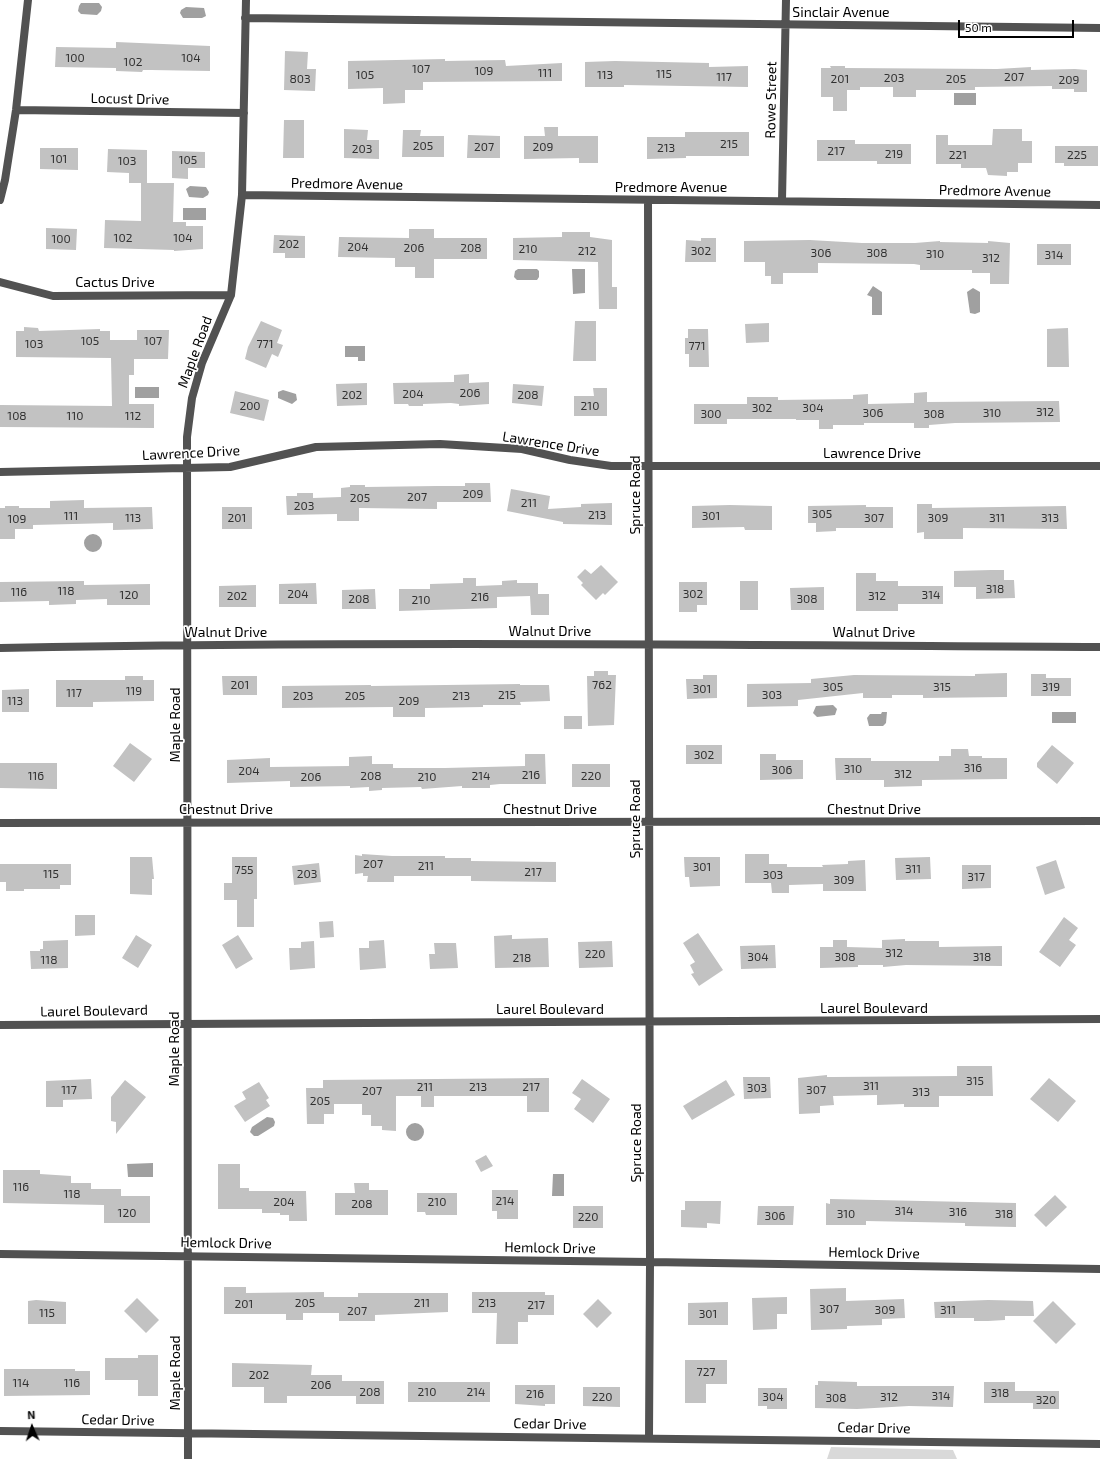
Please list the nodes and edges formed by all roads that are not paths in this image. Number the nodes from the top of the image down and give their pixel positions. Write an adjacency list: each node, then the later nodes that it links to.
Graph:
1 (28, 0): 7 (street)
2 (246, 0): 4 (street, Maple Road)
3 (786, 0): 5 (street, Rowe Street)
4 (245, 18): 5 (street, Sinclair Avenue); 8 (street, Maple Road)
5 (786, 25): 6 (street, Sinclair Avenue); 12 (street, Rowe Street)
6 (1100, 28)
7 (16, 110): 8 (street, Locust Drive); 10 (street)
8 (244, 113): 9 (street, Maple Road)
9 (242, 195): 11 (street, Predmore Avenue); 15 (street, Maple Road)
10 (0, 200)
11 (648, 200): 12 (street, Predmore Avenue); 17 (street, Spruce Road)
12 (782, 200): 13 (street, Predmore Avenue)
13 (1100, 206)
14 (0, 282): 15 (street, Cactus Drive)
15 (231, 295): 18 (street, Maple Road)
16 (1100, 466): 17 (street, Lawrence Drive)
17 (647, 467): 18 (street, Lawrence Drive); 20 (street, Spruce Road)
18 (186, 468): 19 (street, Lawrence Drive); 21 (street, Maple Road)
19 (0, 472)
20 (649, 644): 21 (street, Walnut Drive); 22 (street, Walnut Drive); 26 (street, Spruce Road)
21 (188, 645): 23 (street, Walnut Drive); 25 (street, Maple Road)
22 (1100, 647)
23 (0, 648)
24 (1100, 821): 26 (street, Chestnut Drive)
25 (188, 822): 26 (street, Chestnut Drive); 27 (street, Chestnut Drive); 30 (street, Maple Road)
26 (648, 822): 29 (street, Spruce Road)
27 (0, 823)
28 (1100, 1019): 29 (street, Laurel Boulevard)
29 (649, 1022): 30 (street, Laurel Boulevard); 34 (street, Spruce Road)
30 (187, 1023): 31 (street, Laurel Boulevard); 33 (street, Maple Road)
31 (0, 1025)
32 (0, 1254): 33 (street, Hemlock Drive)
33 (188, 1256): 34 (street, Hemlock Drive); 37 (street, Maple Road)
34 (650, 1262): 35 (street, Hemlock Drive); 38 (street, Spruce Road)
35 (1100, 1269)
36 (0, 1431): 37 (street, Cedar Drive)
37 (188, 1434): 38 (street, Cedar Drive); 40 (street, Maple Road)
38 (649, 1438): 39 (street, Cedar Drive)
39 (1100, 1444)
40 (188, 1459)

